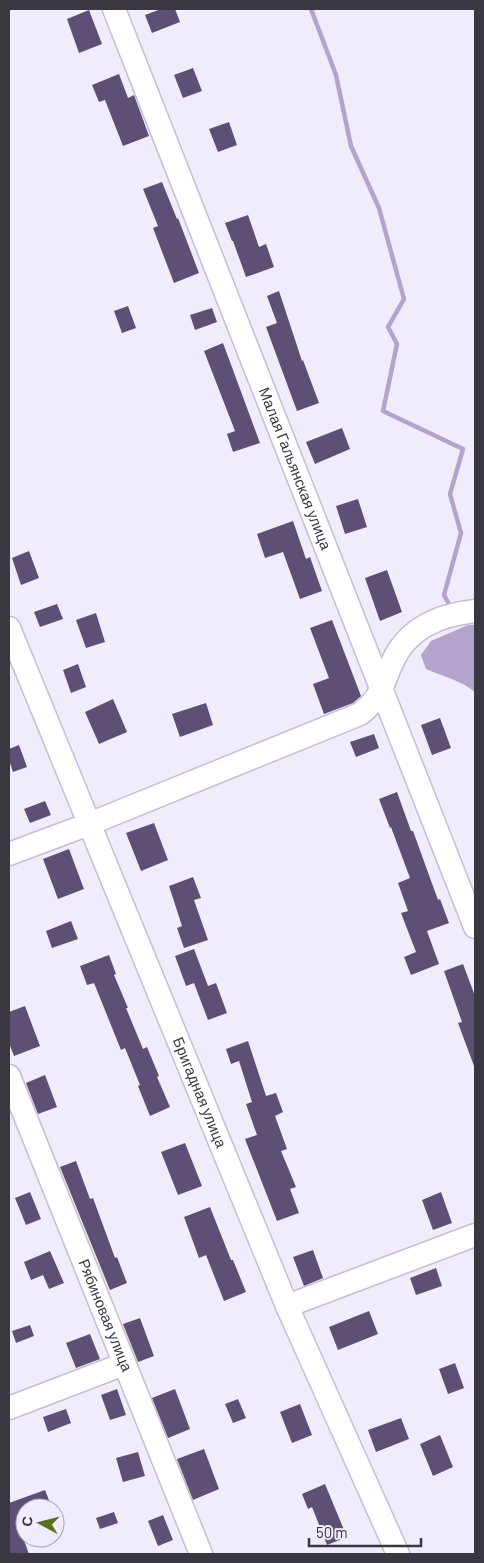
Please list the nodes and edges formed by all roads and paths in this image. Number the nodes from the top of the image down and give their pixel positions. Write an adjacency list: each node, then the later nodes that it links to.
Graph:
1 (114, 9): 4 (street, Малая Гальянская улица)
2 (475, 611): 4 (street)
3 (9, 628): 5 (street, Бригадная улица)
4 (382, 688): 5 (street); 7 (street, Малая Гальянская улица)
5 (90, 824): 6 (street); 10 (street, Бригадная улица)
6 (9, 854)
7 (475, 927)
8 (9, 1076): 11 (street, Рябиновая улица)
9 (475, 1236): 10 (street)
10 (287, 1306): 14 (street, Бригадная улица)
11 (124, 1364): 12 (street); 13 (street, Рябиновая улица)
12 (9, 1408)
13 (201, 1554)
14 (398, 1554)

